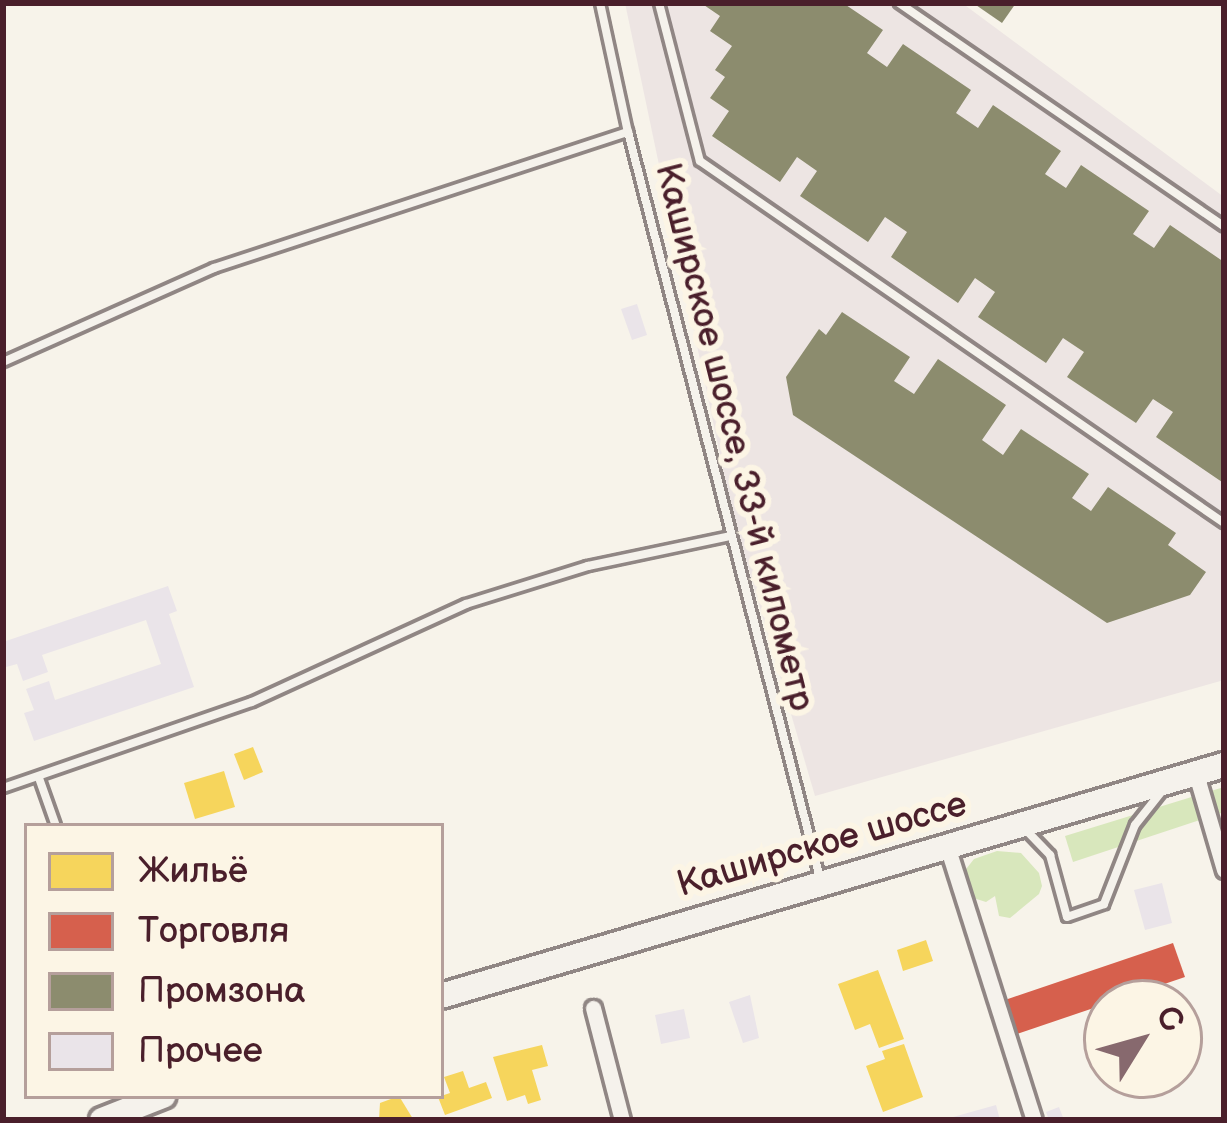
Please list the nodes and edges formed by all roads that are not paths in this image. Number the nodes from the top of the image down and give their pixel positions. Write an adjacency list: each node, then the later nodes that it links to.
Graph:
1 (600, 3): 4 (lane, Каширское шоссе, 33-й километр)
2 (659, 3): 7 (lane)
3 (899, 3): 5 (lane)
4 (628, 132): 6 (lane); 8 (lane, Каширское шоссе, 33-й километр)
5 (1224, 226)
6 (3, 362)
7 (1224, 523)
8 (730, 536): 11 (lane); 17 (lane, Каширское шоссе, 33-й километр)
9 (1224, 765): 10 (main road, Каширское шоссе)
10 (1184, 776): 14 (main road, Каширское шоссе); 14 (lane); 16 (street)
11 (39, 778): 12 (lane); 13 (lane)
12 (3, 788)
13 (55, 823)
14 (1021, 825): 15 (main road, Каширское шоссе)
15 (947, 846): 17 (main road, Каширское шоссе); 23 (street)
16 (1224, 870)
17 (822, 883): 18 (main road, Каширское шоссе)
18 (444, 995)
19 (593, 1007): 22 (street)
20 (151, 1099): 21 (main road)
21 (102, 1120)
22 (622, 1120)
23 (1034, 1120)

